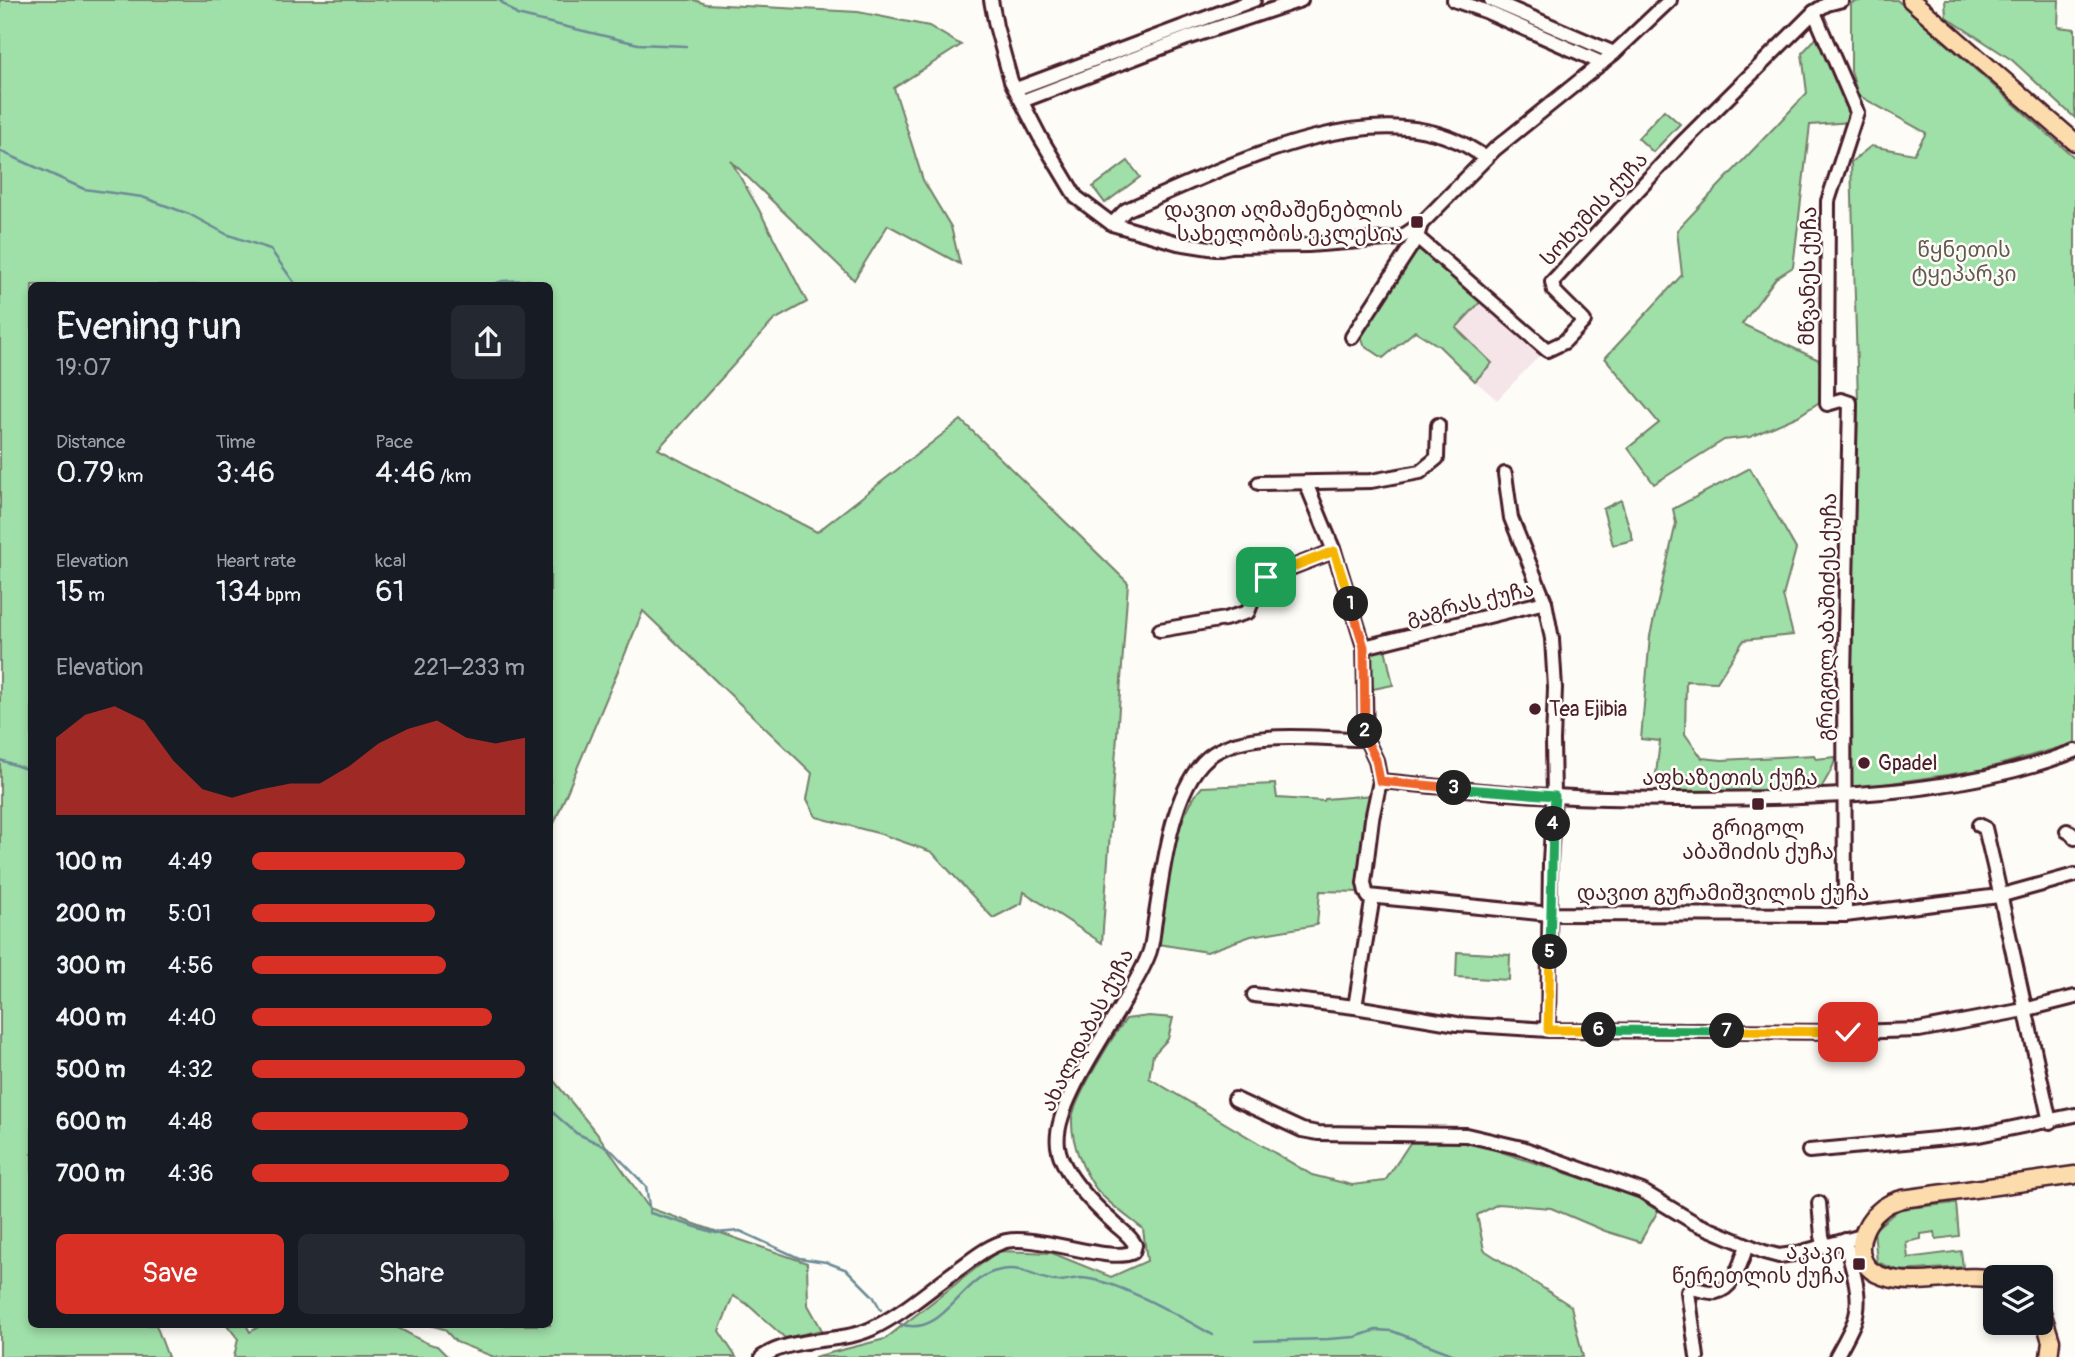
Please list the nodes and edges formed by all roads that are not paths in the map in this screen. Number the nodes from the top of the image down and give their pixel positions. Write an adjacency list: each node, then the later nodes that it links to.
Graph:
1 (992, 0): 16 (street)
2 (1254, 0): 12 (street)
3 (1301, 0): 14 (street)
4 (1454, 0): 10 (street)
5 (1491, 0): 10 (street)
6 (1670, 0): 13 (street)
7 (1842, 0): 9 (street, სოხუმის ქუჩა)
8 (1911, 0): 17 (main road)
9 (1814, 12): 21 (street, სოხუმის ქუჩა); 23 (street, მწვანეს ქუჩა)
10 (1522, 21): 11 (street)
11 (1551, 34): 13 (street); 15 (street)
12 (1128, 46): 14 (street); 16 (street)
13 (1614, 53): 15 (street)
14 (1132, 59): 16 (street)
15 (1602, 63): 18 (street)
16 (1019, 95): 20 (street)
17 (2075, 142)
18 (1485, 158): 19 (street); 20 (street)
19 (1420, 224): 20 (street); 21 (street)
20 (1112, 225)
21 (1417, 237): 22 (street)
22 (1352, 337)
23 (1850, 403): 36 (street, გრიგოლ აბაშიძეს ქუჩა)
24 (1438, 425): 27 (street)
25 (1505, 474): 29 (street)
26 (1259, 483): 27 (street)
27 (1306, 483): 28 (street)
28 (1334, 551): 30 (street); 31 (street)
29 (1545, 602): 31 (street, გაგრას ქუჩა); 35 (street, გაგრას ქუჩა)
30 (1160, 630)
31 (1364, 647): 32 (street)
32 (1366, 739): 34 (street); 60 (street, ახალდაბას ქუჩა)
33 (2075, 751): 36 (street, აფხაზეთის ქუჩა)
34 (1380, 781): 35 (street, აფხაზეთის ქუჩა); 39 (street)
35 (1555, 796): 36 (street, აფხაზეთის ქუჩა); 41 (street, გაგრას ქუჩა)
36 (1843, 796): 42 (street, გრიგოლ აბაშიძეს ქუჩა)
37 (1979, 825): 40 (street)
38 (2075, 875): 40 (street, დავით გურამიშვილის ქუჩა)
39 (1368, 896): 41 (street, დავით გურამიშვილის ქუჩა); 45 (street)
40 (1999, 896): 42 (street, დავით გურამიშვილის ქუჩა); 46 (street)
41 (1549, 914): 42 (street, დავით გურამიშვილის ქუჩა); 47 (street, გაგრას ქუჩა)
42 (1845, 915)
43 (1254, 995): 45 (street)
44 (2075, 997): 46 (street)
45 (1355, 1007): 47 (street)
46 (2024, 1010): 47 (street); 50 (street)
47 (1548, 1030)
48 (1235, 1099): 56 (street)
49 (2075, 1115): 50 (street)
50 (2050, 1122): 51 (street)
51 (1809, 1151)
52 (2075, 1175): 54 (main road)
53 (1819, 1203): 57 (street)
54 (1862, 1236): 55 (street); 58 (main road)
55 (1845, 1240): 57 (street); 62 (street)
56 (1747, 1245): 57 (street); 61 (street)
57 (1825, 1246)
58 (1983, 1278)
59 (2049, 1335): 63 (main road)
60 (762, 1357)
61 (1697, 1357)
62 (1836, 1357)
63 (2049, 1357)

